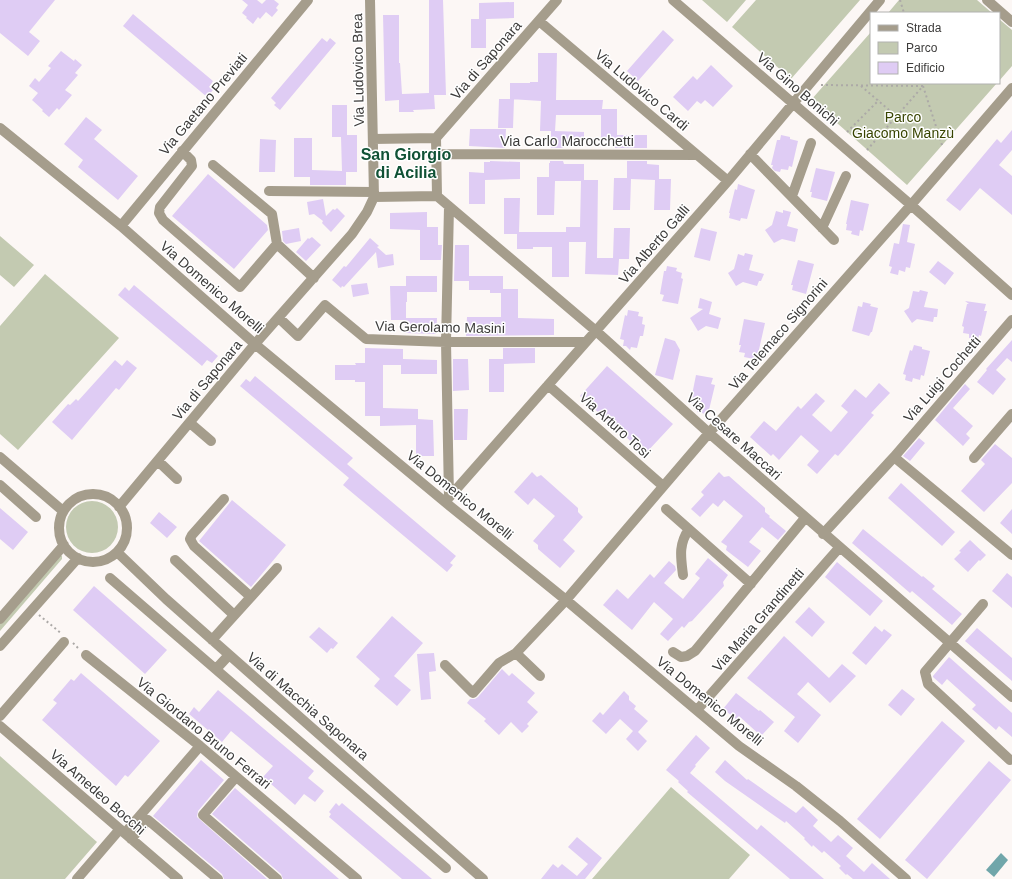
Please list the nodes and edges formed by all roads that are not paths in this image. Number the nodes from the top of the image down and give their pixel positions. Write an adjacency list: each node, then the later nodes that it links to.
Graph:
1 (308, 0): 15 (street, Via Gaetano Previati)
2 (370, 0): 13 (street, Via Ludovico Brea)
3 (557, 0): 7 (street, Via di Saponara)
4 (673, 0): 10 (street, Via Gino Bonichi)
5 (880, 0): 10 (street, Via Alberto Galli)
6 (987, 0): 8 (street)
7 (539, 21): 12 (street, Via di Saponara); 18 (street, Via Ludovico Cardi)
8 (1012, 22)
9 (1012, 88): 26 (street, Via Telemaco Signorini)
10 (793, 103): 17 (street, Via Alberto Galli); 26 (street, Via Gino Bonichi)
11 (0, 128): 28 (street, Via Domenico Morelli)
12 (436, 138): 13 (street); 16 (street)
13 (373, 139): 23 (street, Via Ludovico Brea)
14 (810, 143): 25 (street)
15 (182, 151): 28 (street, Via Gaetano Previati); 31 (street)
16 (437, 154): 18 (street, Via Carlo Marocchetti); 24 (street)
17 (750, 154): 21 (street, Via Alberto Galli); 25 (street)
18 (697, 155): 21 (street, Via Ludovico Cardi)
19 (213, 165): 31 (street)
20 (846, 176): 29 (street)
21 (728, 181): 36 (street, Via Alberto Galli)
22 (269, 191): 23 (street)
23 (374, 194): 24 (street); 32 (street, Via di Saponara)
24 (437, 196): 27 (street, Via Cesare Maccari)
25 (792, 196): 29 (street)
26 (911, 205): 33 (street, Via Gino Bonichi); 43 (street, Via Telemaco Signorini)
27 (449, 207): 36 (street, Via Cesare Maccari); 37 (street)
28 (121, 226): 39 (street, Via Domenico Morelli)
29 (822, 228): 30 (street)
30 (834, 240)
31 (276, 244): 32 (street)
32 (314, 278): 34 (street, Via di Saponara)
33 (1012, 295)
34 (279, 318): 37 (street, Via Gerolamo Masini); 39 (street, Via di Saponara)
35 (1012, 320): 46 (street, Via Luigi Cochetti)
36 (596, 331): 38 (street, Via Alberto Galli); 43 (street, Via Cesare Maccari)
37 (446, 342): 38 (street, Via Gerolamo Masini); 53 (street)
38 (586, 342): 40 (street, Via Alberto Galli)
39 (255, 344): 42 (street, Via di Saponara); 53 (street, Via Domenico Morelli)
40 (548, 385): 51 (street, Via Arturo Tosi); 53 (street, Via Alberto Galli)
41 (1012, 414): 47 (street)
42 (190, 422): 44 (street); 48 (street, Via di Saponara)
43 (709, 433): 51 (street, Via Telemaco Signorini); 58 (street, Via Cesare Maccari)
44 (211, 441)
45 (0, 457): 56 (street)
46 (894, 457): 60 (street, Via Luigi Cochetti); 64 (street)
47 (974, 458)
48 (158, 461): 49 (street); 54 (street, Via di Saponara)
49 (177, 479)
50 (0, 485): 57 (street)
51 (663, 486): 72 (street, Via Telemaco Signorini)
52 (224, 499): 71 (street)
53 (447, 499): 72 (street, Via Domenico Morelli)
54 (120, 507): 56 (street); 63 (street)
55 (666, 508): 59 (street)
56 (63, 511): 61 (street)
57 (36, 517)
58 (805, 518): 60 (street, Via Cesare Maccari); 70 (street)
59 (689, 530): 68 (street); 70 (street)
60 (823, 534): 62 (street, Via Cesare Maccari)
61 (64, 545): 65 (street); 75 (street)
62 (839, 548): 78 (street, Via Cesare Maccari); 88 (street, Via Maria Grandinetti)
63 (117, 552): 65 (street); 77 (street, Via di Macchia Saponara)
64 (1012, 555)
65 (78, 558): 79 (street)
66 (175, 560): 74 (street)
67 (277, 568): 71 (street)
68 (683, 576)
69 (110, 578): 85 (street)
70 (751, 584): 81 (street)
71 (251, 597): 74 (street)
72 (566, 600): 80 (street, Via Telemaco Signorini); 88 (street, Via Domenico Morelli)
73 (983, 604): 78 (street)
74 (234, 615): 77 (street)
75 (0, 619)
76 (66, 639): 89 (street)
77 (212, 640): 83 (street, Via di Macchia Saponara)
78 (950, 644): 87 (street, Via Cesare Maccari); 92 (street)
79 (0, 646)
80 (516, 652): 84 (street, Via Telemaco Signorini); 86 (street)
81 (673, 652)
82 (86, 655): 91 (street, Via Giordano Bruno Ferrari)
83 (229, 655): 85 (street); 93 (street, Via di Macchia Saponara)
84 (445, 666)
85 (216, 669): 94 (street)
86 (540, 676)
87 (1012, 698)
88 (697, 710): 104 (street, Via Domenico Morelli)
89 (0, 716)
90 (0, 726): 96 (street, Via Amedeo Bocchi)
91 (200, 746): 95 (street, Via Giordano Bruno Ferrari); 96 (street)
92 (1010, 760)
93 (350, 762): 94 (street); 103 (street, Via di Macchia Saponara)
94 (338, 775): 97 (street)
95 (236, 777): 101 (street); 102 (street, Via Giordano Bruno Ferrari)
96 (125, 834): 98 (street); 99 (street, Via Amedeo Bocchi); 100 (street)
97 (446, 868)
98 (77, 879)
99 (178, 879)
100 (218, 879)
101 (277, 879)
102 (357, 879)
103 (483, 879)
104 (906, 879)

